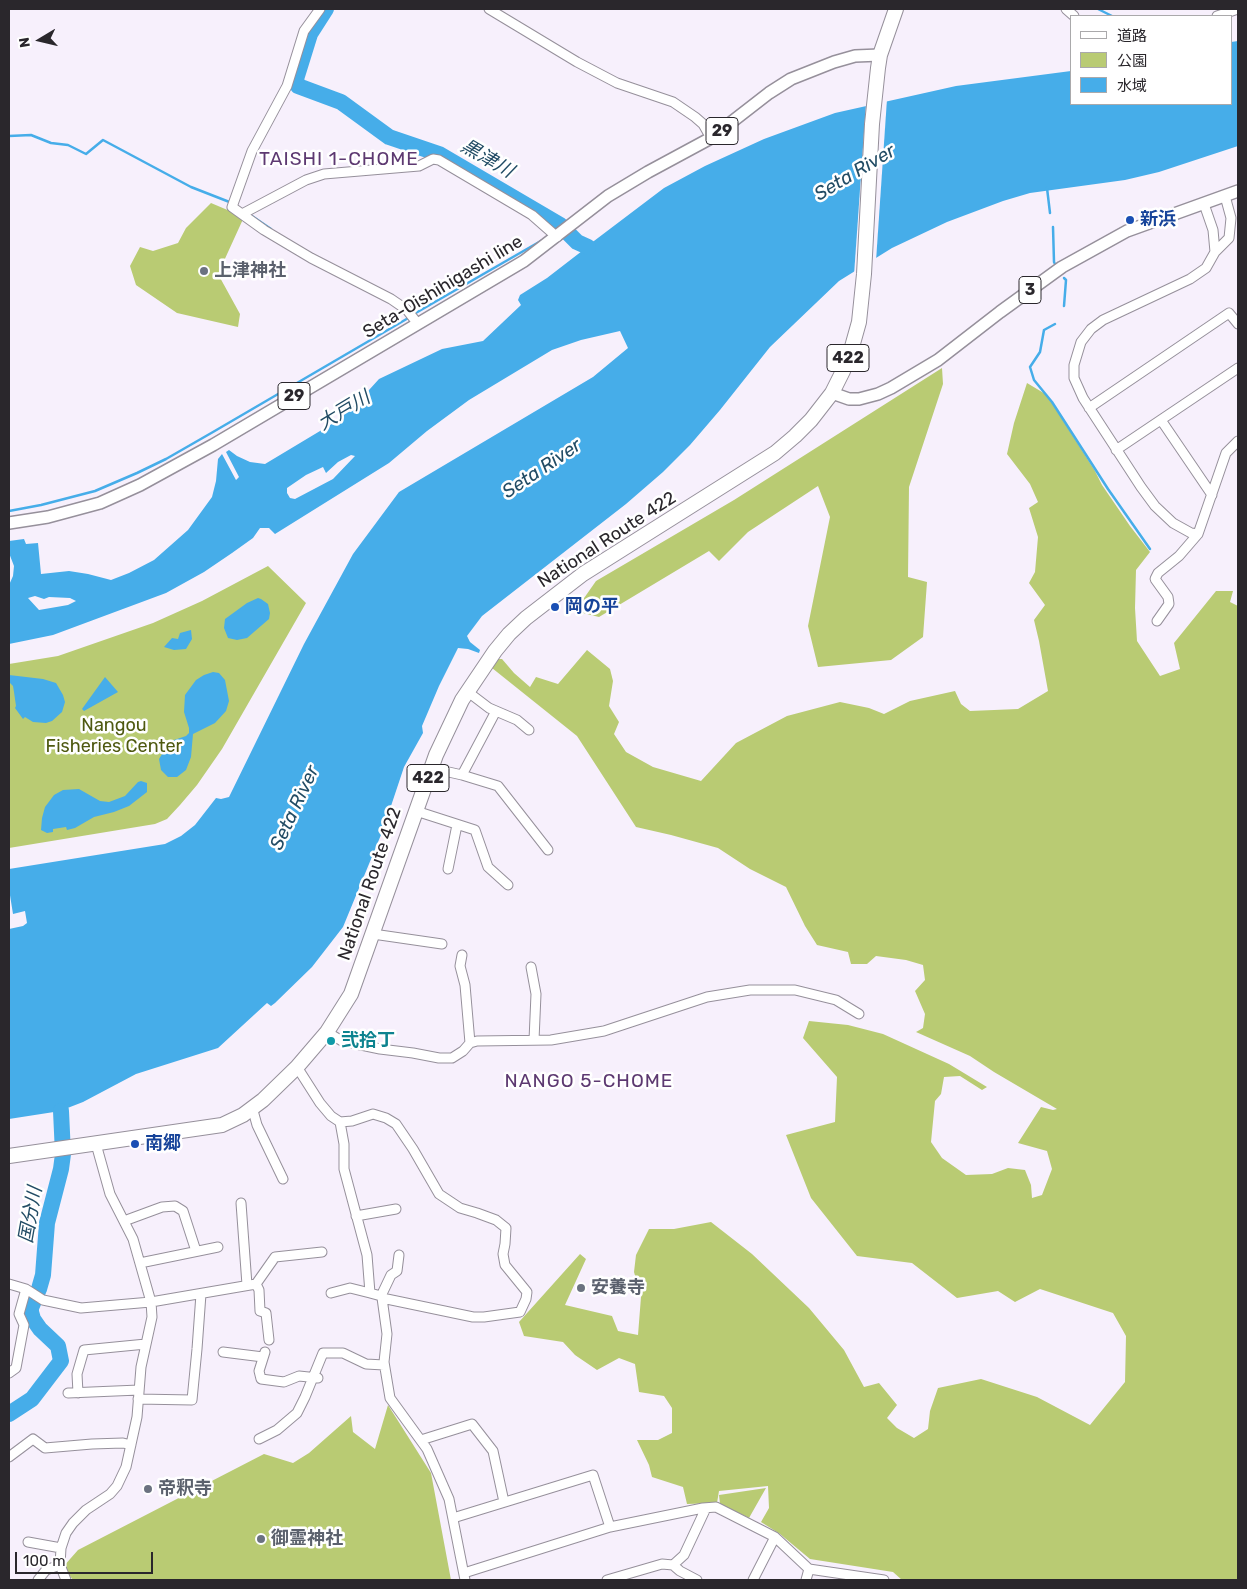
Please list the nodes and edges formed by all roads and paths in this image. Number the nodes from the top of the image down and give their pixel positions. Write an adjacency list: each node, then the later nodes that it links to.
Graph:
1 (320, 9): 11 (street)
2 (489, 9): 7 (street)
3 (896, 9): 6 (highway, 422)
4 (1238, 9): 5 (street)
5 (1220, 15)
6 (880, 55): 7 (main road, Seta-Oishihigashi line / 29); 17 (highway, 422)
7 (711, 138): 12 (main road, Seta-Oishihigashi line / 29)
8 (1238, 191): 9 (main road, 3)
9 (1225, 196): 10 (main road, 3); 13 (street)
10 (1204, 204): 13 (street); 17 (main road, 3)
11 (242, 214): 12 (street); 14 (street)
12 (564, 232): 14 (main road, Seta-Oishihigashi line / 29)
13 (1214, 252): 18 (street)
14 (418, 324): 23 (main road, Seta-Oishihigashi line / 29)
15 (1238, 324): 18 (street)
16 (1238, 368): 19 (street)
17 (832, 392): 26 (highway, National Route 422 / 422)
18 (1089, 408): 21 (street)
19 (1161, 420): 21 (street); 22 (street)
20 (1238, 441): 22 (street)
21 (1116, 450): 24 (street)
22 (1212, 495): 24 (street)
23 (9, 523)
24 (1198, 534): 25 (street)
25 (1157, 621)
26 (468, 692): 27 (street); 29 (highway, National Route 422 / 422)
27 (496, 711): 28 (street); 30 (street)
28 (528, 730)
29 (431, 768): 30 (street); 31 (highway, National Route 422 / 422)
30 (462, 775): 33 (street)
31 (416, 811): 32 (street); 36 (highway, National Route 422 / 422)
32 (457, 825): 34 (street); 35 (street)
33 (548, 850)
34 (448, 869)
35 (508, 885)
36 (373, 934): 37 (street); 41 (highway, National Route 422 / 422)
37 (442, 944)
38 (462, 955): 43 (street)
39 (531, 967): 42 (street)
40 (859, 1014): 42 (street)
41 (327, 1032): 43 (street); 44 (highway, National Route 422 / 422)
42 (534, 1040): 43 (street)
43 (470, 1043)
44 (297, 1067): 45 (highway, National Route 422 / 422); 46 (street)
45 (252, 1108): 47 (highway, National Route 422 / 422); 49 (street)
46 (340, 1122): 52 (street); 65 (street)
47 (96, 1144): 48 (highway, National Route 422 / 422); 53 (street)
48 (9, 1156)
49 (284, 1179)
50 (241, 1203): 60 (street)
51 (396, 1209): 52 (street)
52 (356, 1216): 62 (street)
53 (124, 1221): 55 (street); 58 (street)
54 (218, 1247): 55 (street)
55 (196, 1251): 58 (street)
56 (322, 1252): 60 (street)
57 (399, 1255): 65 (street)
58 (140, 1263): 66 (street)
59 (9, 1284): 61 (street)
60 (251, 1285): 63 (street); 67 (street)
61 (28, 1291): 66 (street); 71 (street)
62 (370, 1292): 64 (street); 65 (street)
63 (200, 1294): 66 (street); 76 (street)
64 (331, 1294)
65 (382, 1297): 70 (street)
66 (151, 1302): 68 (street)
67 (269, 1340)
68 (146, 1344): 73 (street); 75 (street)
69 (223, 1352): 72 (street)
70 (384, 1365): 72 (street); 78 (street)
71 (9, 1373)
72 (315, 1378): 77 (street)
73 (139, 1390): 75 (street); 76 (street)
74 (68, 1393): 75 (street)
75 (78, 1393)
76 (138, 1399): 79 (street)
77 (259, 1439)
78 (421, 1440): 81 (street); 83 (street)
79 (131, 1445): 80 (street); 87 (street)
80 (9, 1457)
81 (504, 1502): 83 (street); 84 (street)
82 (706, 1508): 84 (street); 85 (street); 89 (street)
83 (453, 1518): 91 (street)
84 (610, 1527): 91 (street)
85 (775, 1537): 90 (street); 97 (street)
86 (28, 1542): 87 (street)
87 (61, 1548): 88 (street)
88 (60, 1565): 93 (street); 94 (street)
89 (674, 1565): 95 (street); 96 (street)
90 (809, 1569): 92 (street); 98 (street)
91 (465, 1577)
92 (866, 1579): 99 (street)
93 (38, 1580)
94 (66, 1580)
95 (608, 1580)
96 (695, 1580)
97 (753, 1580)
98 (806, 1580)
99 (884, 1580)

